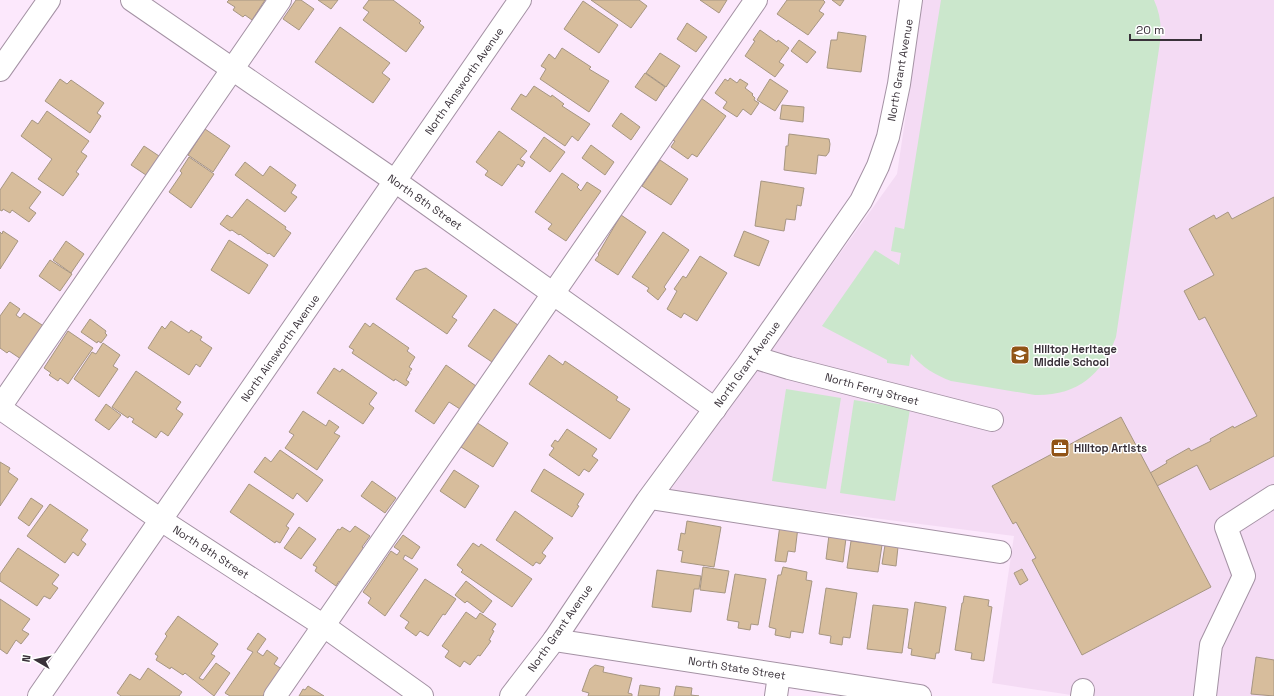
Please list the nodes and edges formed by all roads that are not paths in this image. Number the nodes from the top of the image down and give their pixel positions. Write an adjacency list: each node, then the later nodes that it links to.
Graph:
1 (49, 0): 8 (street)
2 (132, 0): 7 (street, North 8th Street)
3 (280, 0): 7 (street)
4 (520, 0): 9 (street, North Ainsworth Avenue)
5 (756, 0): 10 (street)
6 (912, 0): 11 (street, North Grant Avenue)
7 (232, 69): 9 (street, North 8th Street); 12 (street)
8 (0, 70)
9 (395, 181): 10 (street, North 8th Street); 17 (street, North Ainsworth Avenue)
10 (553, 293): 13 (street, North 8th Street); 19 (street)
11 (753, 357): 13 (street, North Grant Avenue); 14 (street, North Ferry Street)
12 (0, 407): 17 (street, North 9th Street)
13 (715, 409): 16 (street, North Grant Avenue)
14 (992, 420)
15 (1274, 496): 28 (street)
16 (650, 498): 18 (street); 20 (street, North Grant Avenue)
17 (161, 520): 19 (street, North 9th Street); 22 (street, North Ainsworth Avenue)
18 (1000, 552)
19 (324, 626): 23 (street); 24 (street, North 9th Street)
20 (554, 640): 21 (street, North State Street); 25 (street, North Grant Avenue)
21 (780, 675): 26 (street); 27 (street, North State Street)
22 (39, 696)
23 (275, 696)
24 (422, 696)
25 (511, 696)
26 (776, 696)
27 (920, 696)
28 (1205, 696)

